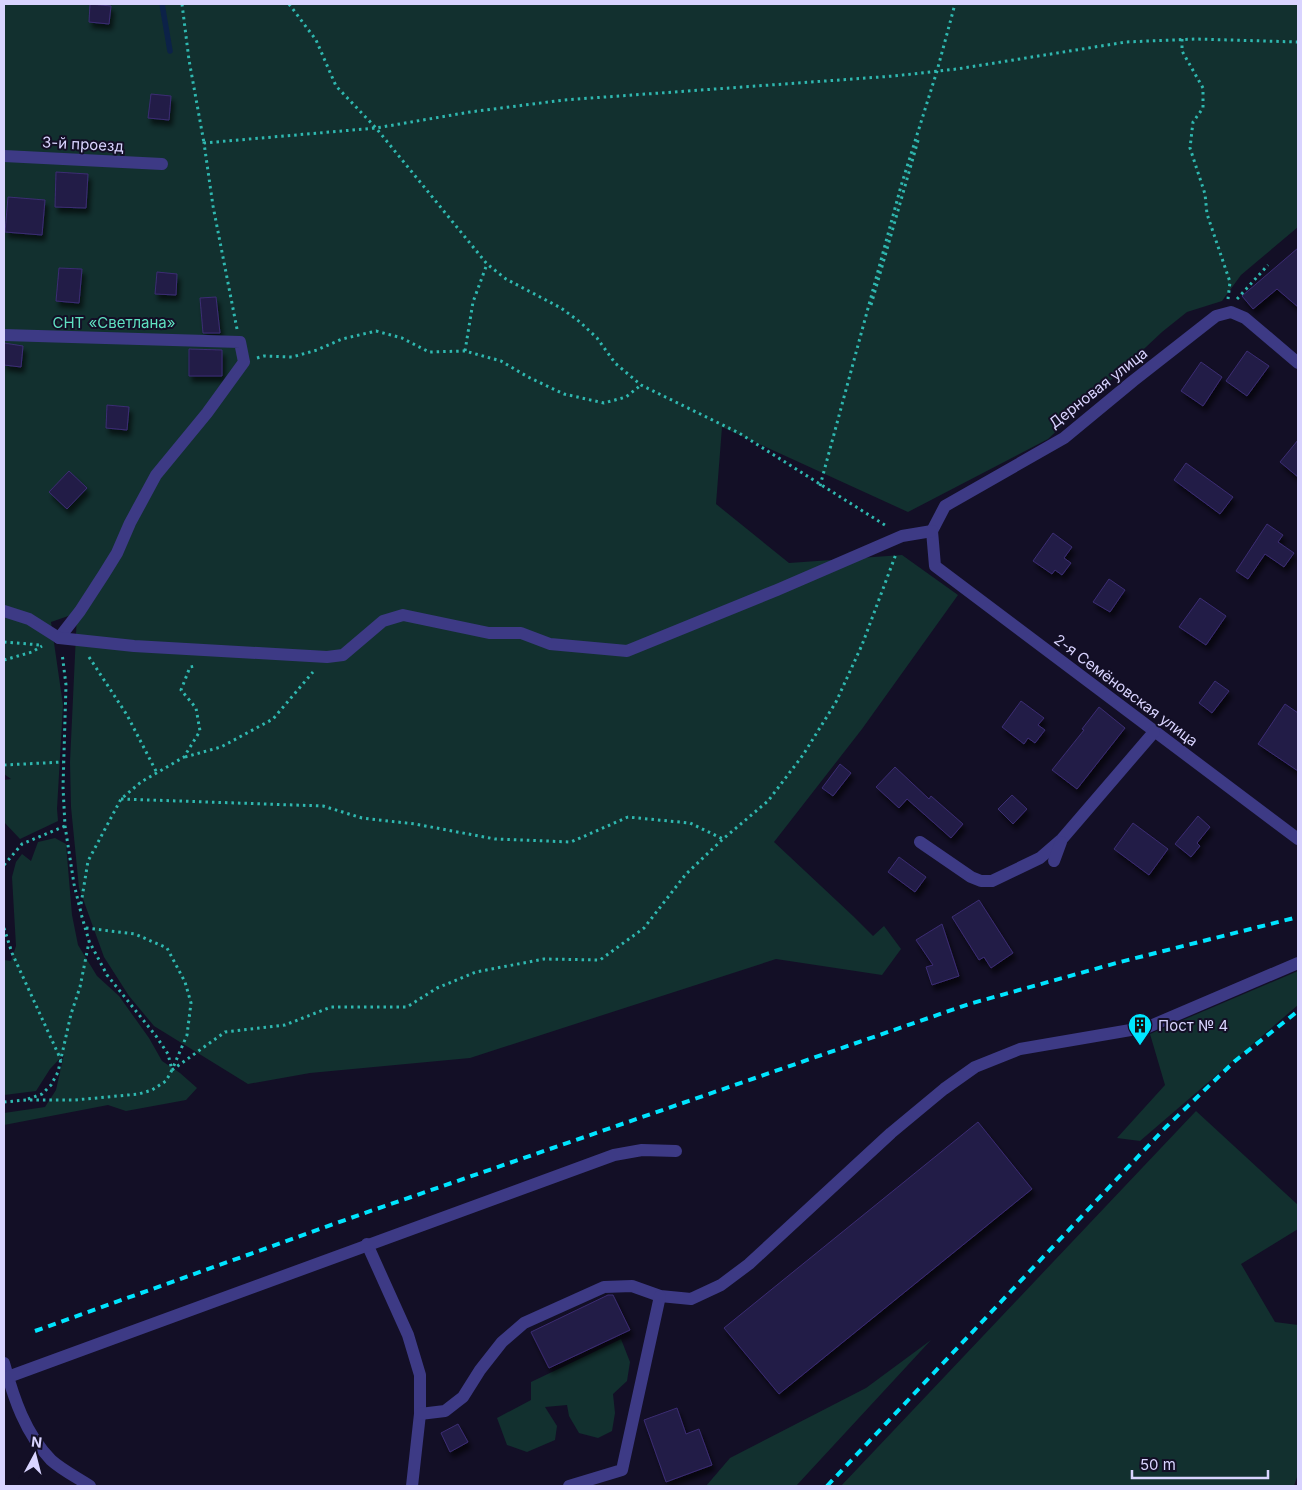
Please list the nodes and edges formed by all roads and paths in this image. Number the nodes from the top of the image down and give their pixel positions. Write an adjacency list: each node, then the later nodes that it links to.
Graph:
1 (182, 4): 8 (path)
2 (289, 4): 7 (path)
3 (954, 4): 6 (path)
4 (1182, 39): 5 (path); 6 (path); 13 (path)
5 (1298, 42)
6 (937, 71): 7 (path); 20 (path)
7 (376, 128): 8 (path); 11 (path)
8 (204, 143): 15 (path)
9 (4, 156): 10 (street, 3-й проезд)
10 (162, 164)
11 (487, 264): 16 (path); 19 (path)
12 (1268, 265): 13 (path)
13 (1231, 309): 18 (street); 21 (street, Дерновая улица)
14 (4, 335): 15 (street)
15 (235, 342): 17 (street)
16 (465, 351): 17 (path); 19 (path)
17 (244, 362): 24 (street)
18 (1298, 364)
19 (641, 385): 20 (path)
20 (820, 486): 22 (path)
21 (932, 531): 22 (street); 31 (street, 2-я Семёновская улица)
22 (902, 536): 28 (street); 38 (path)
23 (4, 611): 24 (street)
24 (60, 638): 25 (street); 27 (path); 33 (path)
25 (78, 640): 28 (street); 35 (path)
26 (4, 642): 27 (path)
27 (42, 646): 29 (path)
28 (327, 657): 32 (path)
29 (4, 660)
30 (198, 664): 32 (path)
31 (1154, 732): 39 (street, 2-я Семёновская улица); 40 (street)
32 (184, 757): 35 (path)
33 (63, 762): 34 (path); 37 (path)
34 (4, 765)
35 (157, 773): 36 (path)
36 (121, 799): 38 (path); 44 (path)
37 (65, 826): 43 (path); 44 (path)
38 (723, 839): 50 (path)
39 (1298, 839)
40 (1062, 840): 41 (street); 42 (street)
41 (920, 842)
42 (1054, 861)
43 (4, 865)
44 (80, 907): 46 (path)
45 (4, 928): 49 (path)
46 (86, 928): 47 (path); 50 (path)
47 (89, 941): 49 (path); 50 (path)
48 (1298, 964): 55 (street)
49 (61, 1060): 51 (path)
50 (172, 1070): 51 (path)
51 (26, 1100): 52 (path)
52 (4, 1102)
53 (676, 1151): 54 (street)
54 (367, 1244): 57 (street); 58 (street)
55 (660, 1296): 58 (street); 61 (street)
56 (4, 1363): 57 (street)
57 (8, 1377): 59 (street)
58 (420, 1414): 60 (street)
59 (90, 1486)
60 (412, 1486)
61 (569, 1486)

